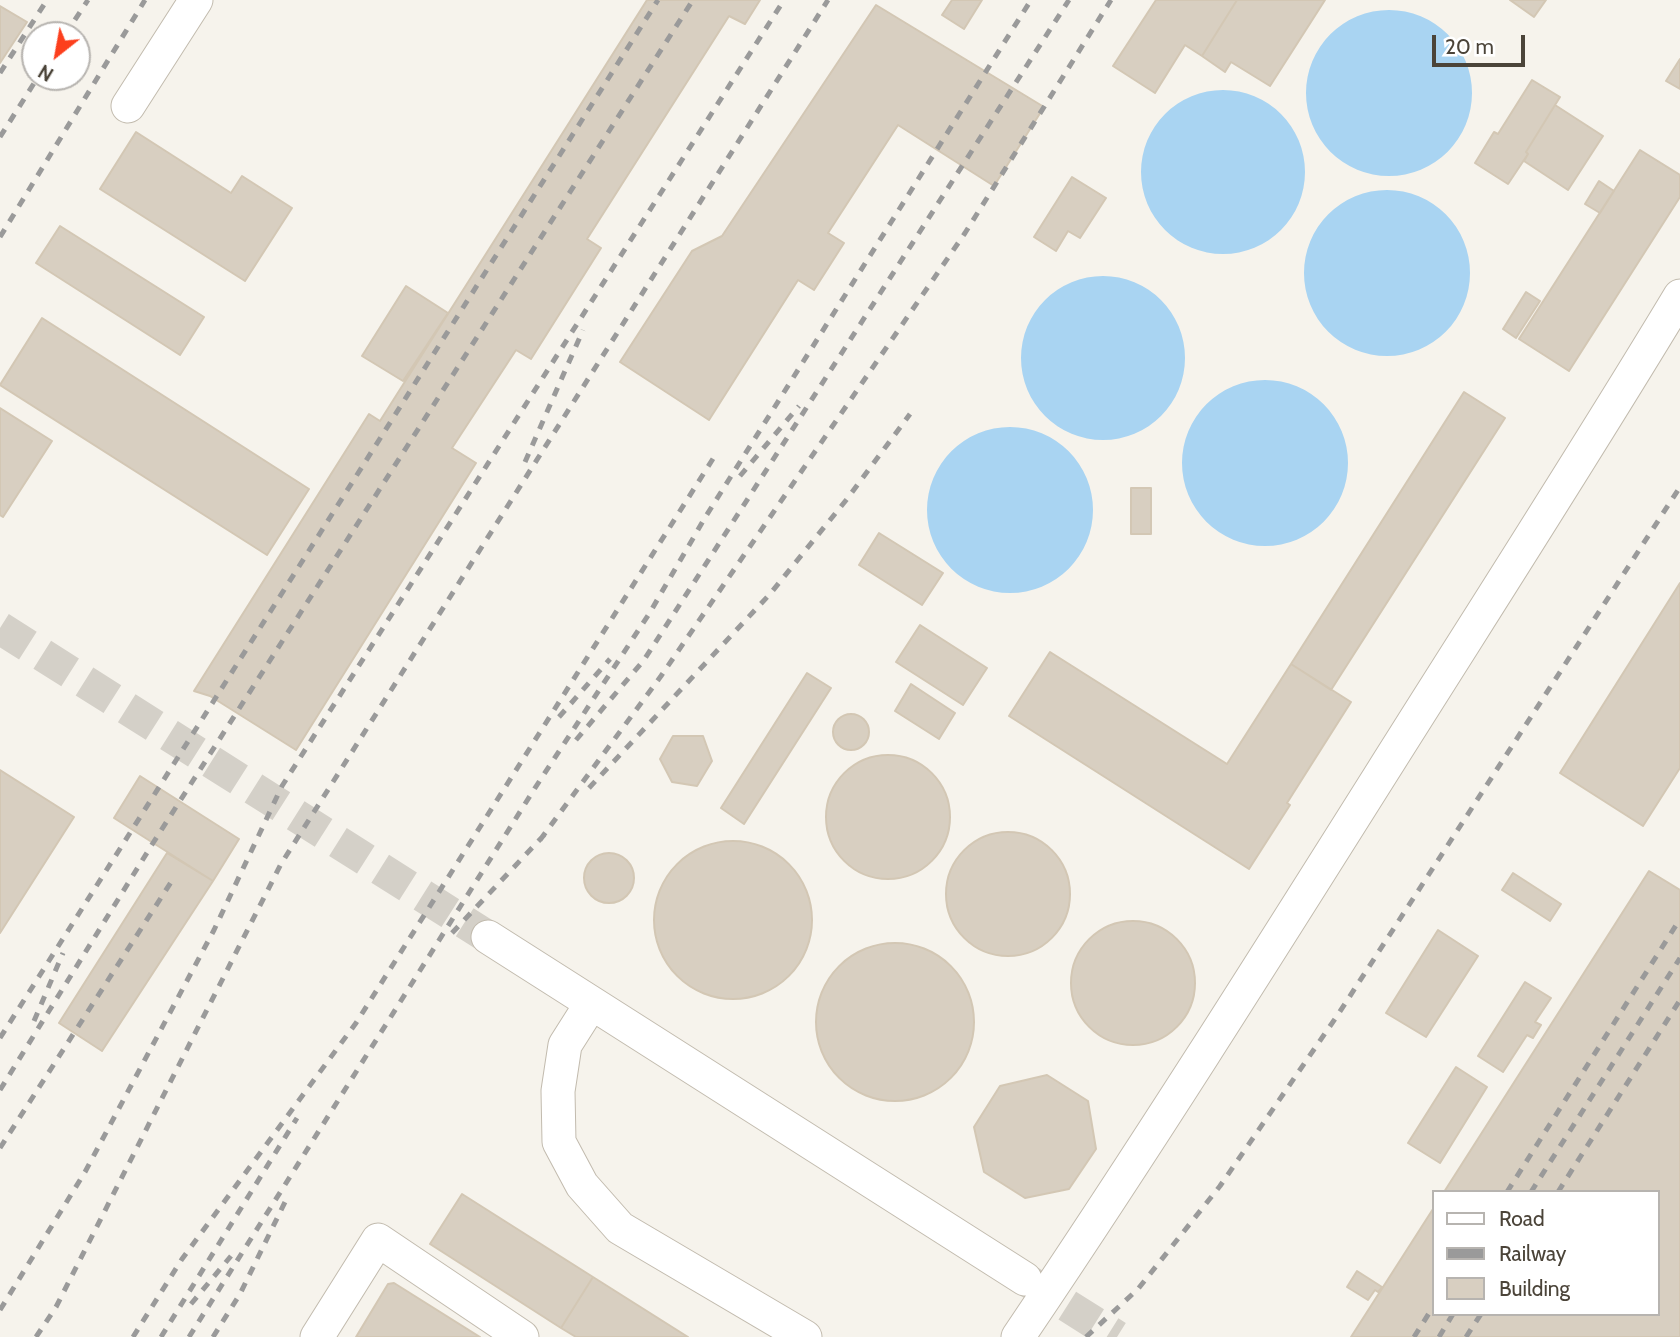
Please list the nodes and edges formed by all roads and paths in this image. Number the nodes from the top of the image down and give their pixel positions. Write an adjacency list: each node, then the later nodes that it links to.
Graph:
1 (196, 0): 2 (street)
2 (128, 106)
3 (1680, 296): 10 (street)
4 (488, 937): 5 (street)
5 (591, 1004): 6 (street); 9 (street)
6 (1025, 1279)
7 (317, 1337): 8 (street)
8 (522, 1337)
9 (805, 1337)
10 (1018, 1337)

